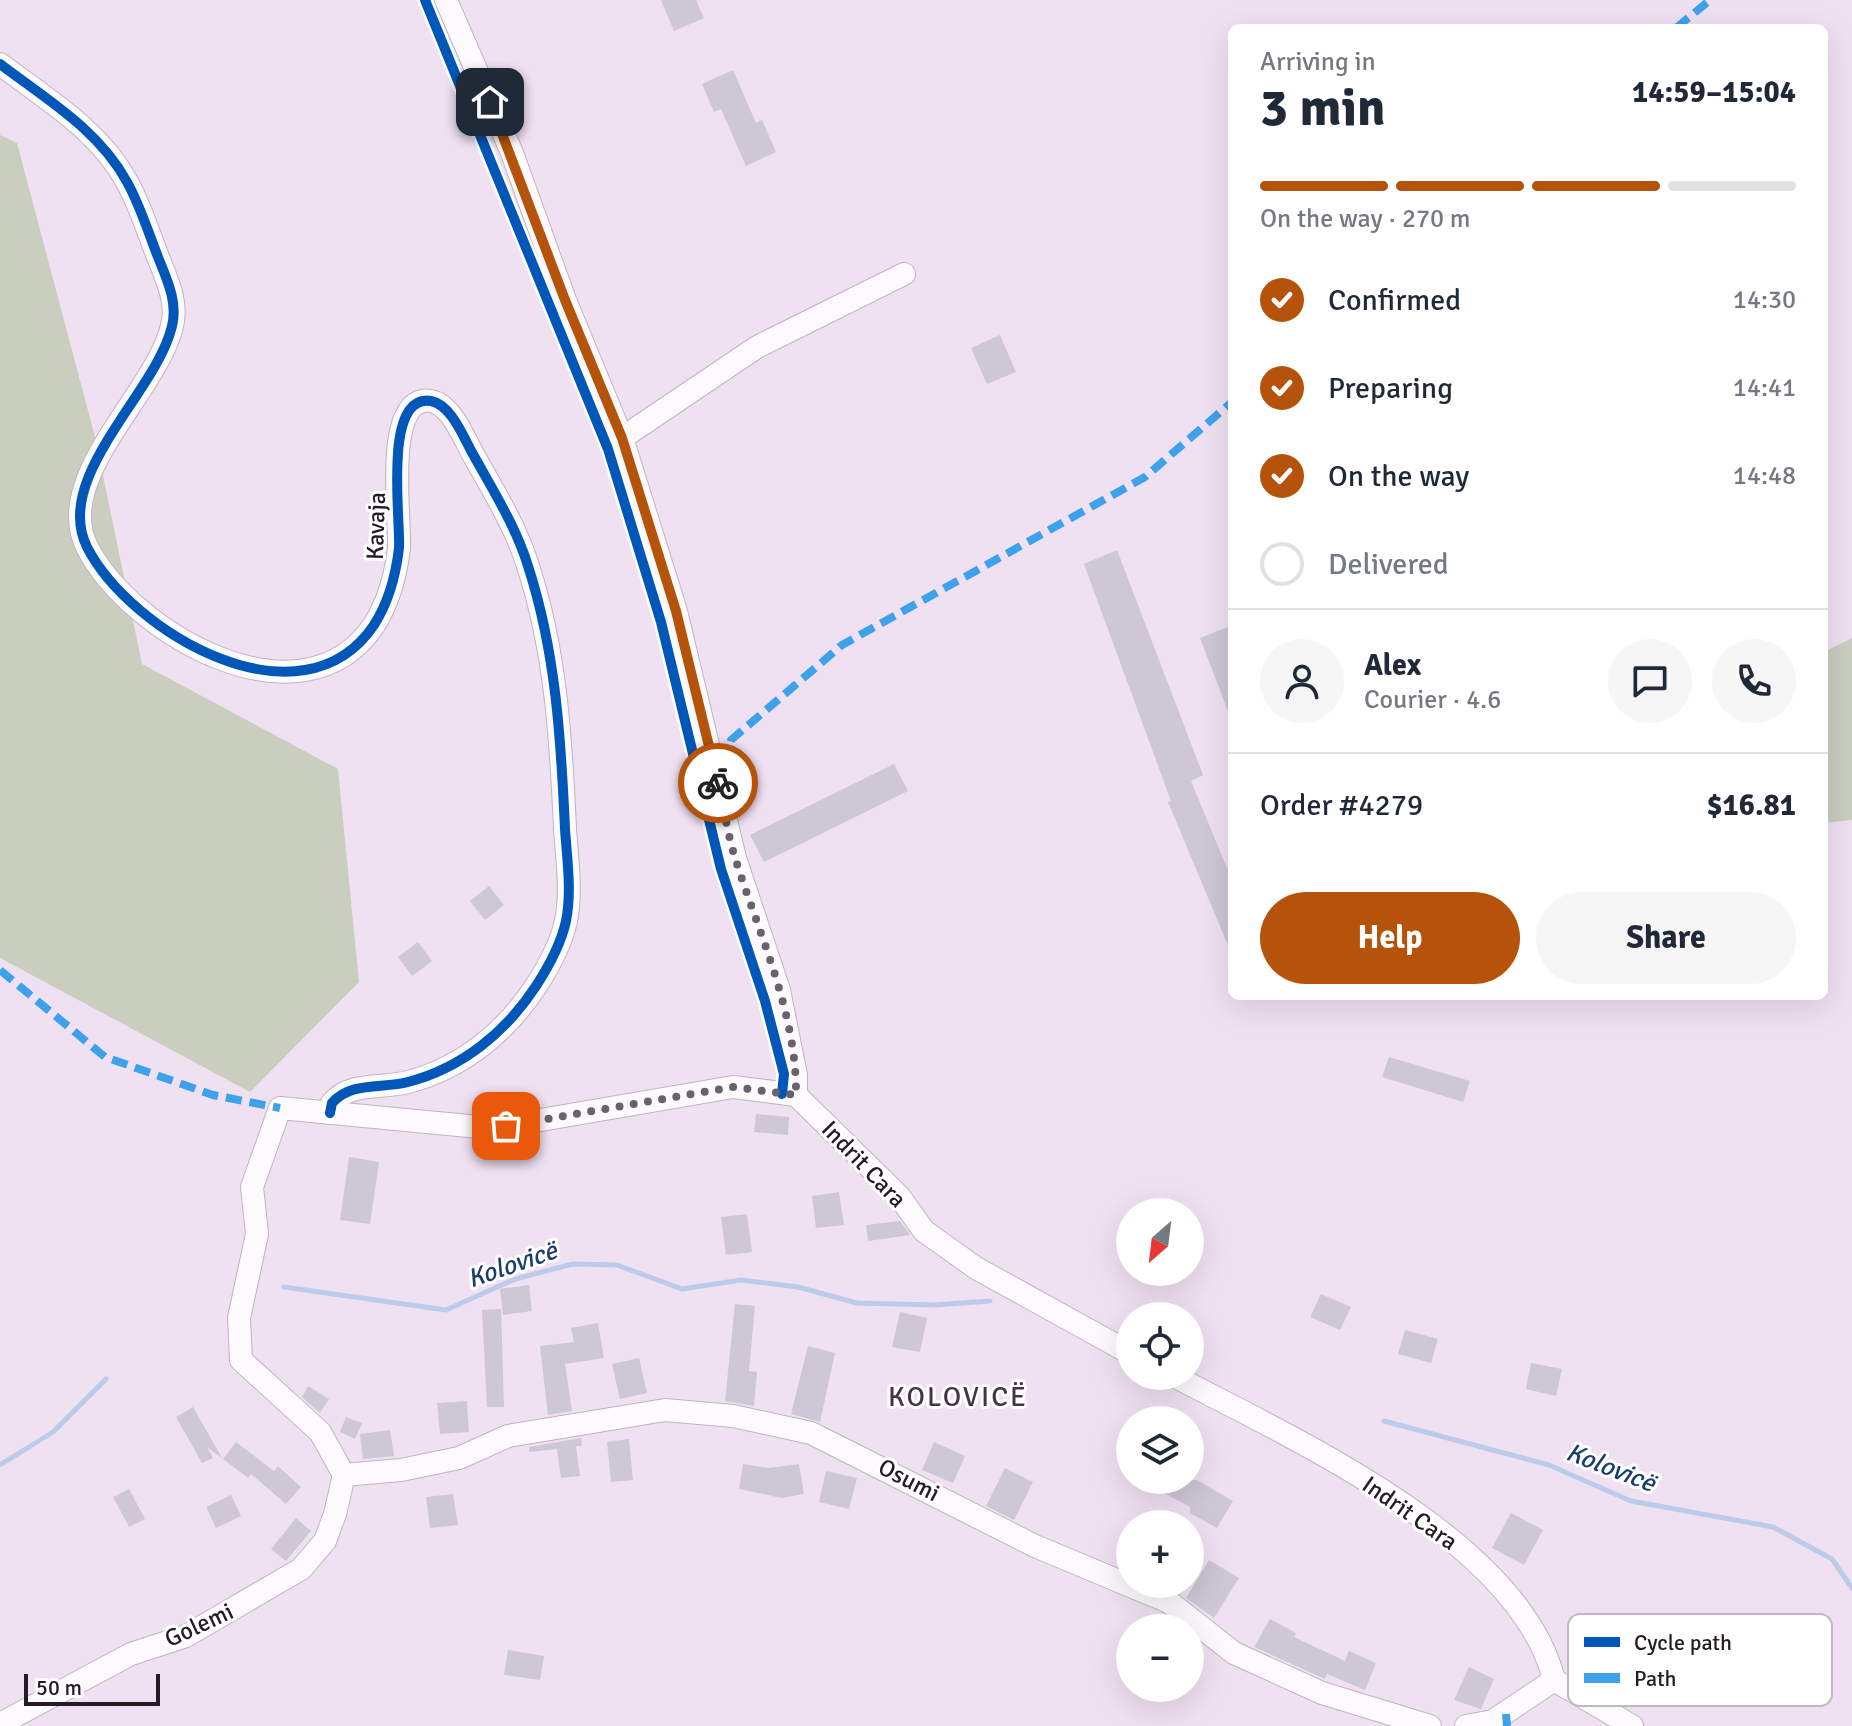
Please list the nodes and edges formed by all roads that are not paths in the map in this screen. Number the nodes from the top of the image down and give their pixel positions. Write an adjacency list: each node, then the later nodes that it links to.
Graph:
1 (446, 0): 4 (street)
2 (0, 64): 6 (street, Kavaja)
3 (904, 274): 4 (street)
4 (622, 438): 5 (street)
5 (796, 1095): 6 (street); 7 (street, Indrit Cara)
6 (330, 1113): 9 (street)
7 (1116, 1345)
8 (1200, 1390): 10 (street, Indrit Cara)
9 (348, 1474): 13 (street, Golemi); 14 (street, Osumi)
10 (1554, 1680): 11 (street); 15 (street)
11 (1568, 1688)
12 (1598, 1706): 16 (street)
13 (0, 1724)
14 (1430, 1726)
15 (1466, 1726)
16 (1632, 1726)

